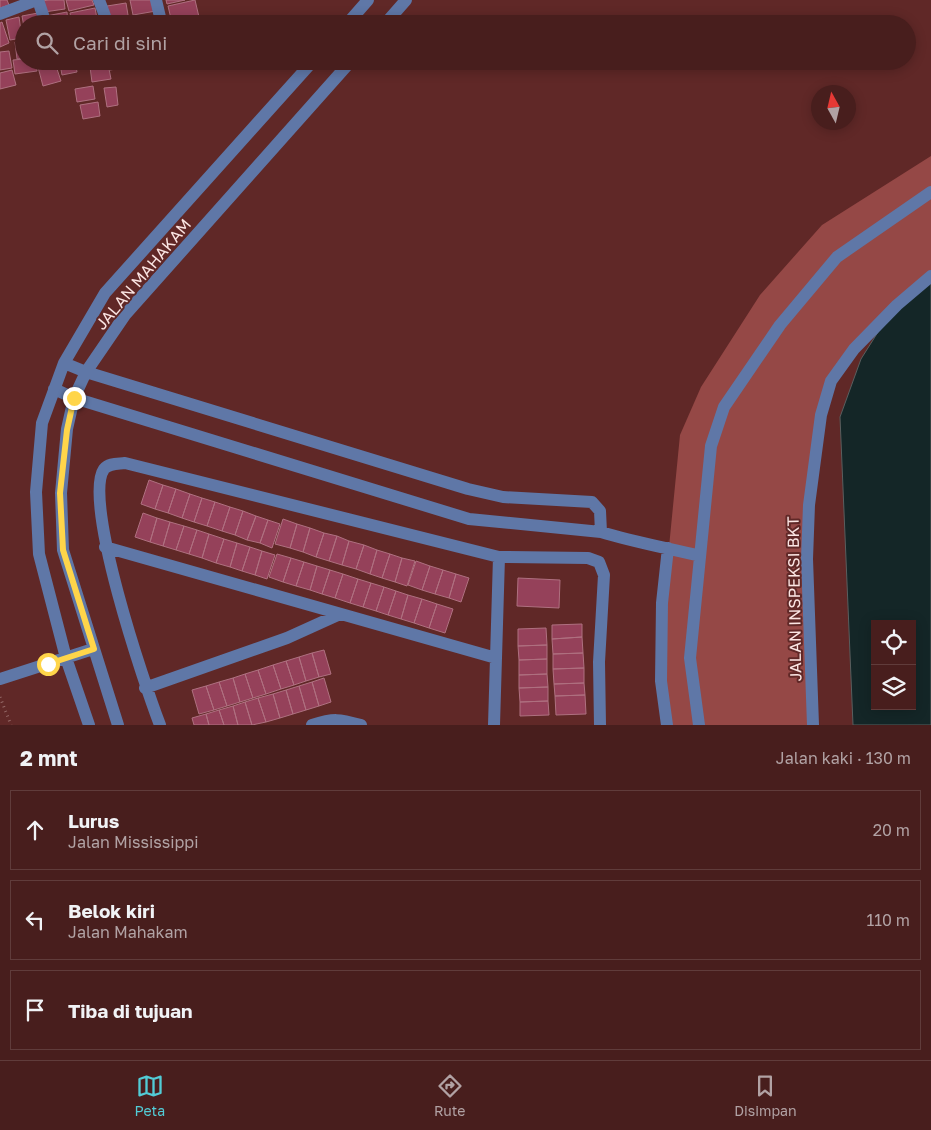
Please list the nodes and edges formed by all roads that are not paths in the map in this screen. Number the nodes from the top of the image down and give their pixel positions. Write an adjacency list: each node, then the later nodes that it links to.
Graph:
1 (36, 0): 6 (street); 7 (street)
2 (100, 0): 8 (street)
3 (156, 0): 9 (street)
4 (368, 0): 10 (street)
5 (406, 0): 11 (street)
6 (0, 14)
7 (42, 15)
8 (105, 15)
9 (160, 15)
10 (355, 15)
11 (393, 15)
12 (305, 70): 16 (street, JALAN MAHAKAM)
13 (343, 70): 17 (street, JALAN MAHAKAM)
14 (931, 192): 23 (street)
15 (931, 276): 40 (street, JALAN INSPEKSI BKT)
16 (64, 363): 17 (street); 18 (street, JALAN MAHAKAM)
17 (86, 372): 19 (street, JALAN MAHAKAM); 20 (street)
18 (54, 389): 19 (street); 27 (street, JALAN MAHAKAM)
19 (74, 398): 20 (street); 26 (street, JALAN MAHAKAM)
20 (601, 532): 22 (street)
21 (105, 547): 24 (street); 25 (street); 30 (street)
22 (668, 548): 23 (street); 38 (street)
23 (700, 556): 39 (street)
24 (499, 557): 28 (street); 37 (street)
25 (340, 614): 28 (street); 30 (street)
26 (94, 649): 27 (street); 32 (street, JALAN MAHAKAM)
27 (66, 658): 29 (street); 31 (street, JALAN MAHAKAM)
28 (496, 658): 36 (street)
29 (2, 678)
30 (145, 688): 33 (street)
31 (89, 725)
32 (118, 725)
33 (160, 725)
34 (312, 725): 35 (street)
35 (361, 725)
36 (494, 725)
37 (600, 725)
38 (667, 725)
39 (699, 725)
40 (813, 725)

